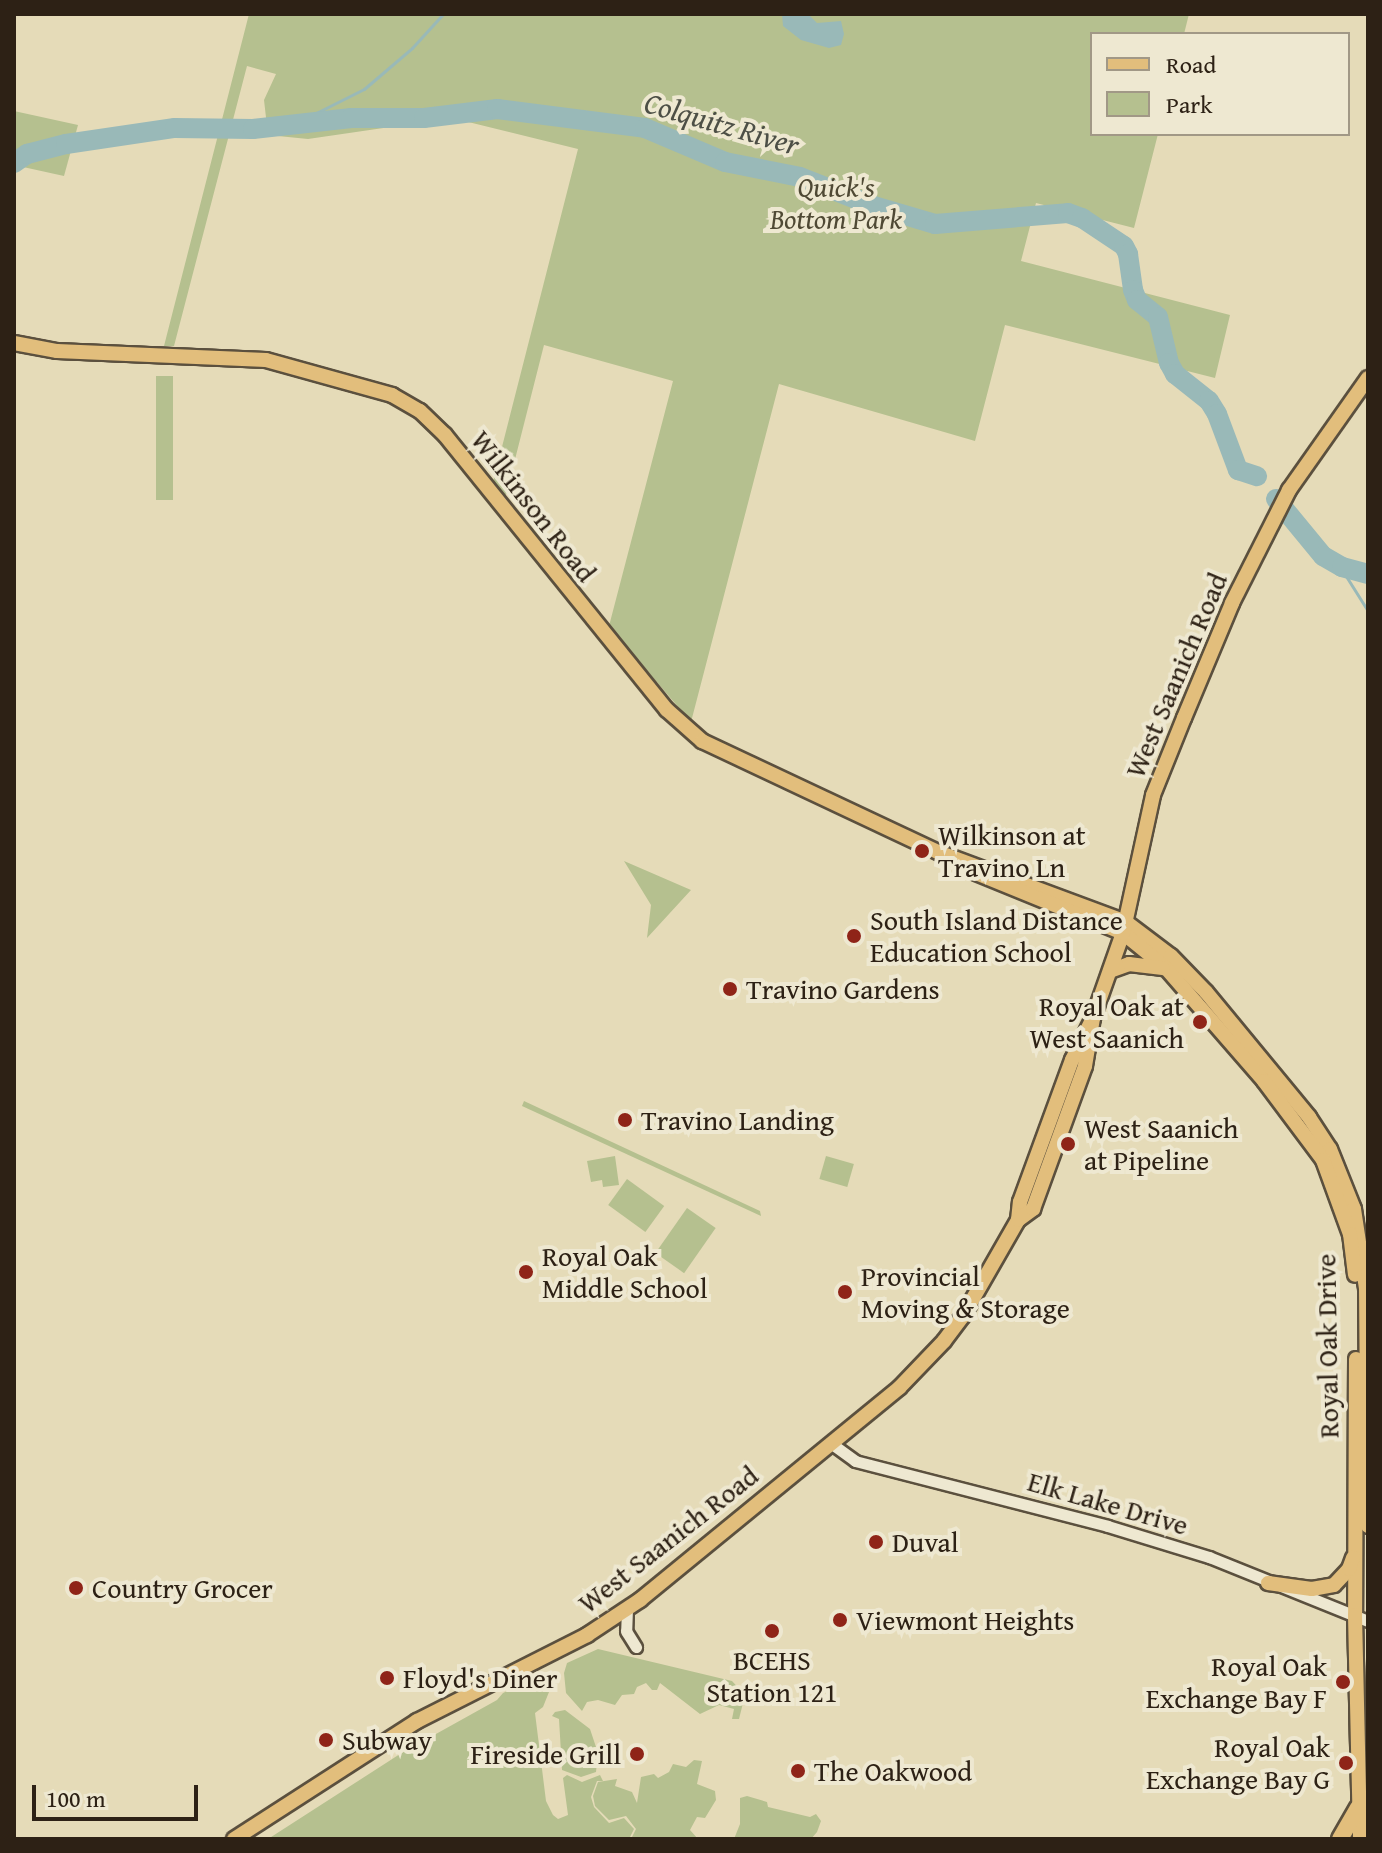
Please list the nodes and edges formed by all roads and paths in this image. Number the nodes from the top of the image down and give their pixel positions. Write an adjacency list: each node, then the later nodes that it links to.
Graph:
1 (14, 343): 3 (main road, Wilkinson Road)
2 (1368, 378): 3 (main road, West Saanich Road)
3 (1125, 927): 4 (main road, Royal Oak Drive); 5 (main road, West Saanich Road); 7 (main road, Royal Oak Drive)
4 (1167, 969): 5 (main road); 8 (main road, Royal Oak Drive)
5 (1110, 971): 6 (main road, West Saanich Road)
6 (832, 1444): 9 (street, Elk Lake Drive); 10 (main road, West Saanich Road)
7 (1368, 1526)
8 (1355, 1554): 9 (main road); 11 (main road, Royal Oak Drive)
9 (1268, 1583): 11 (street, Elk Lake Drive)
10 (627, 1608): 12 (street); 14 (main road, West Saanich Road)
11 (1362, 1618): 13 (main road, Royal Oak Drive)
12 (636, 1647)
13 (1358, 1808): 15 (highway); 16 (main road, Royal Oak Drive)
14 (234, 1839)
15 (1340, 1839)
16 (1360, 1839)

